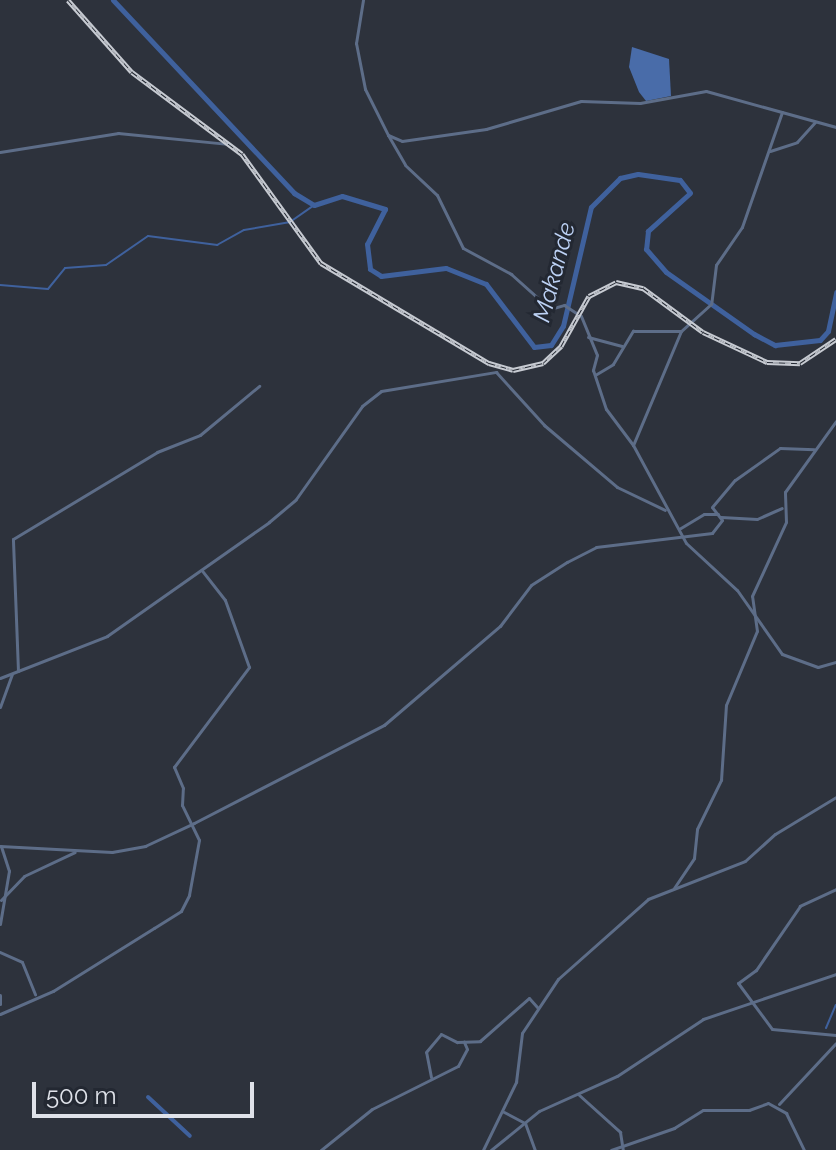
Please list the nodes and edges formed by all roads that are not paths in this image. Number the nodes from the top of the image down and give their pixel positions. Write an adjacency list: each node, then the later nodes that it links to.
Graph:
1 (363, 0): 5 (street)
2 (782, 112): 3 (street); 5 (street); 7 (street)
3 (815, 122): 4 (street); 7 (street)
4 (836, 127)
5 (388, 135): 10 (street)
6 (229, 144): 8 (street)
7 (770, 151): 9 (street)
8 (0, 152)
9 (681, 331): 11 (street); 15 (street)
10 (588, 337): 11 (street); 12 (street)
11 (622, 346): 12 (street)
12 (595, 375): 15 (street)
13 (259, 386): 25 (street)
14 (836, 421): 16 (street)
15 (633, 445): 18 (street)
16 (814, 449): 17 (street); 19 (street)
17 (782, 508): 19 (street); 23 (street)
18 (665, 510): 20 (street); 22 (street)
19 (720, 516): 20 (street); 21 (street)
20 (679, 530): 21 (street)
21 (681, 535): 23 (street); 30 (street)
22 (202, 571): 25 (street); 30 (street)
23 (755, 613): 24 (street); 35 (street)
24 (836, 662)
25 (18, 671): 26 (street)
26 (12, 674): 27 (street); 28 (street)
27 (0, 678)
28 (0, 707)
29 (836, 797): 35 (street)
30 (194, 823): 33 (street); 42 (street)
31 (1, 846): 32 (street); 37 (street)
32 (62, 847): 33 (street); 34 (street)
33 (75, 852): 34 (street)
34 (60, 858): 37 (street)
35 (674, 888): 45 (street)
36 (836, 889): 43 (street)
37 (1, 900): 38 (street)
38 (0, 924)
39 (0, 950): 42 (street)
40 (836, 974): 43 (street)
41 (0, 995): 44 (street)
42 (35, 995): 46 (street)
43 (755, 1001): 47 (street); 51 (street)
44 (0, 1004)
45 (538, 1008): 48 (street); 53 (street)
46 (0, 1014)
47 (836, 1035)
48 (464, 1042): 50 (street); 50 (street)
49 (836, 1043): 52 (street)
50 (432, 1078): 56 (street)
51 (578, 1094): 54 (street); 55 (street)
52 (779, 1105): 55 (street); 62 (street)
53 (504, 1112): 54 (street); 57 (street)
54 (525, 1123): 58 (street); 59 (street)
55 (624, 1144): 60 (street); 61 (street)
56 (321, 1150)
57 (483, 1150)
58 (491, 1150)
59 (535, 1150)
60 (611, 1150)
61 (623, 1150)
62 (804, 1150)

